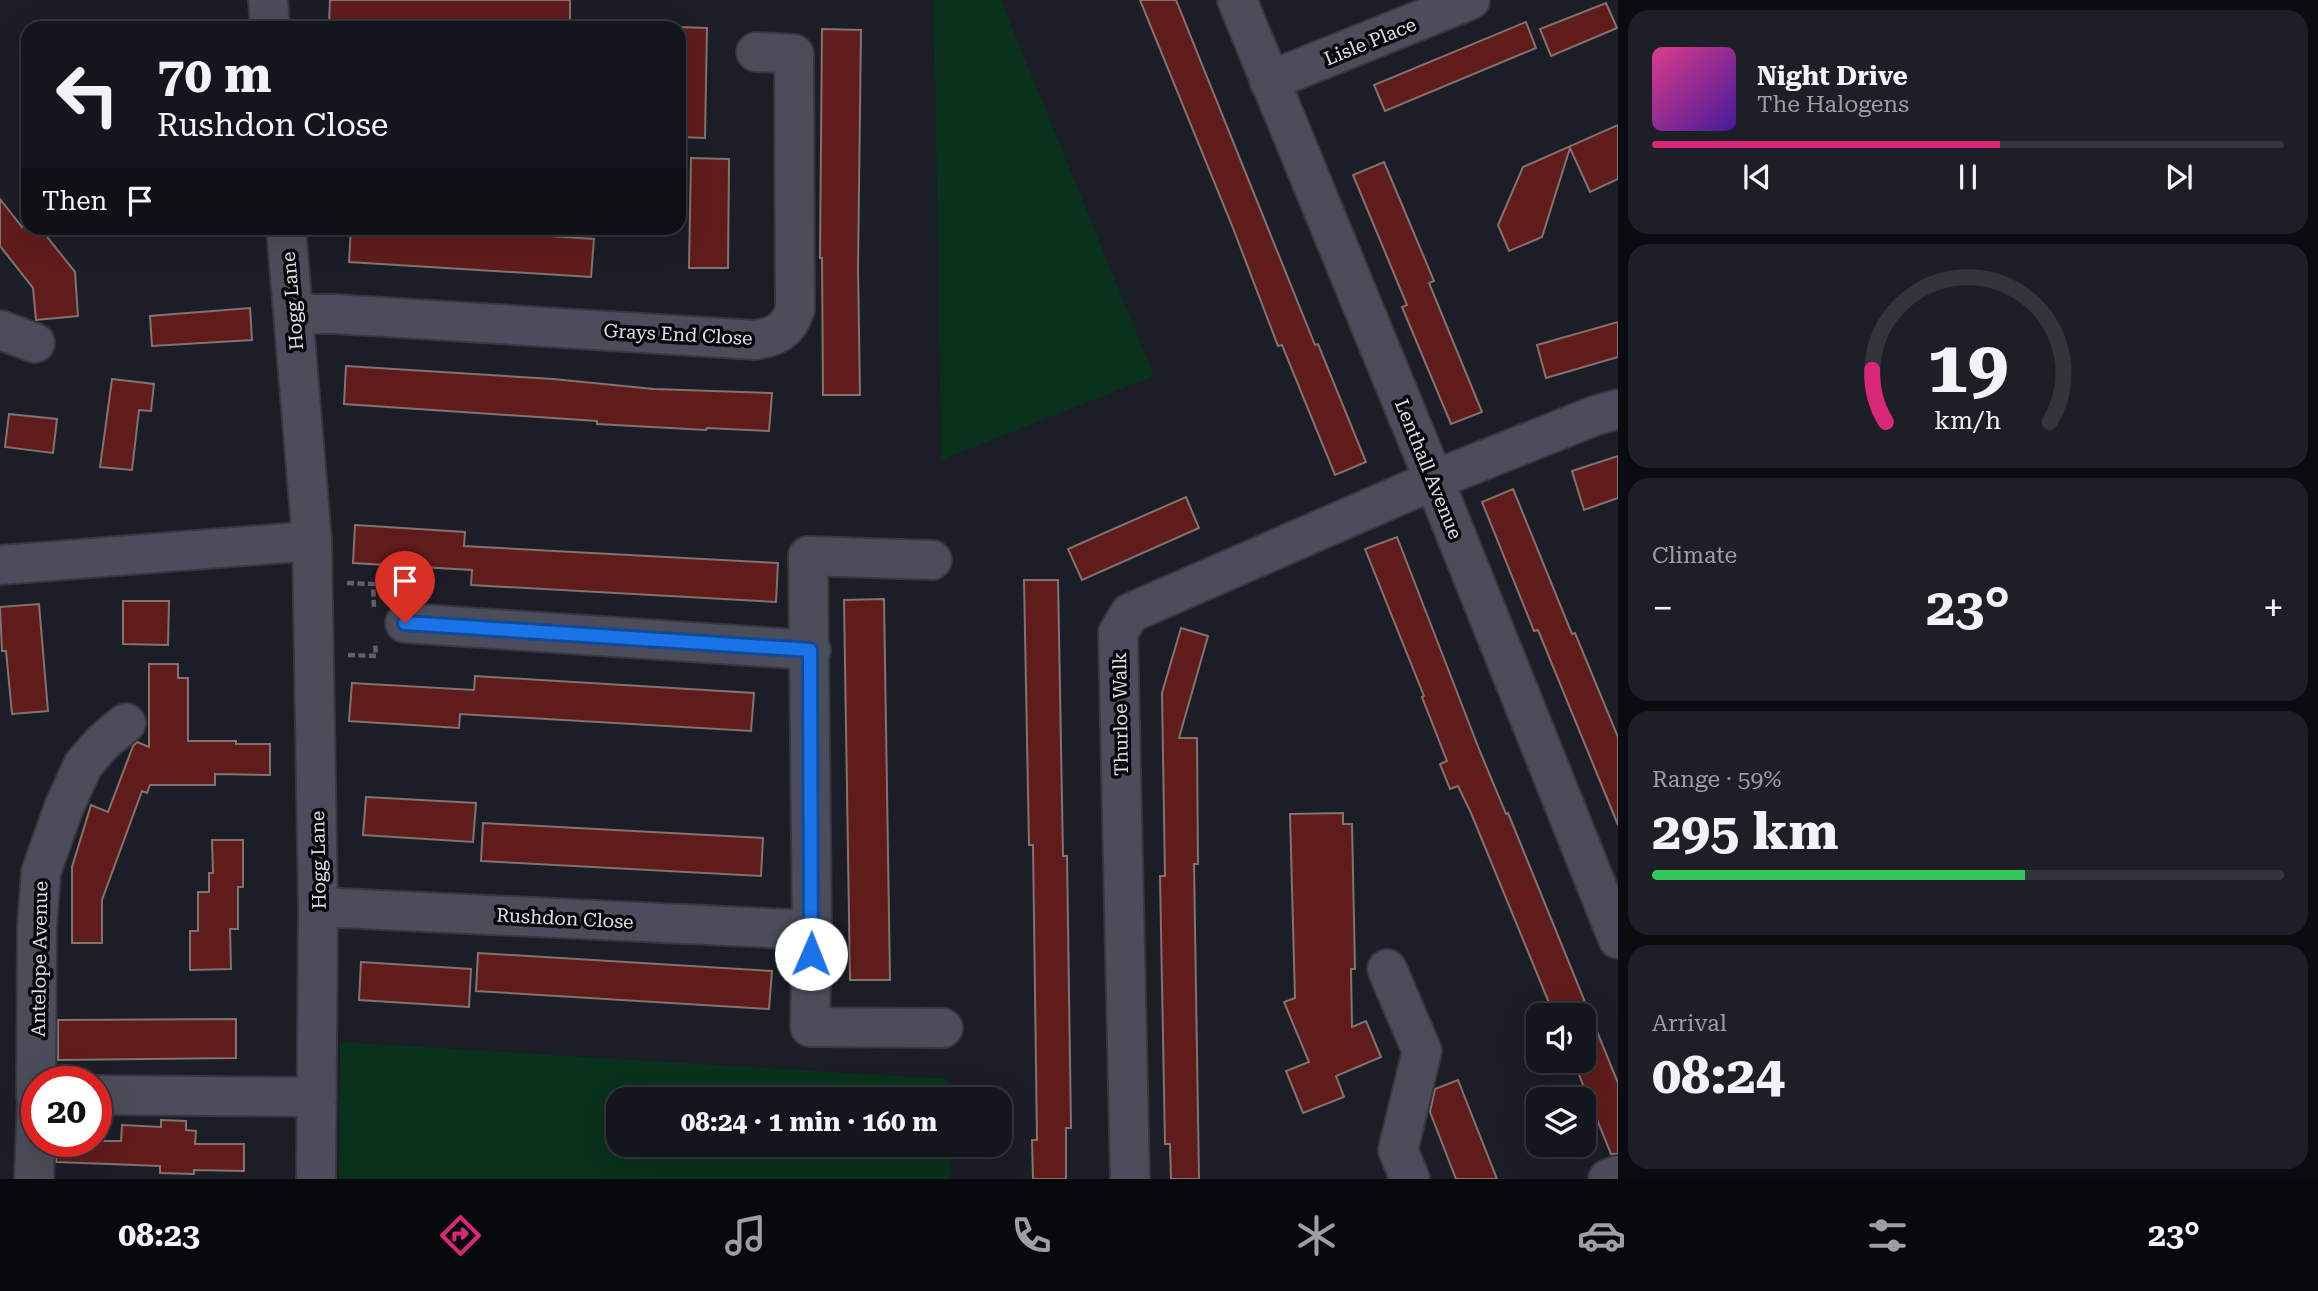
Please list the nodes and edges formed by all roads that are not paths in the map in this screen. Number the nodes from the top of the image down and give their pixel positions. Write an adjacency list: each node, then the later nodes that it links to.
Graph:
1 (268, 0): 4 (street)
2 (1237, 0): 6 (street, Lenthall Avenue)
3 (1470, 0): 6 (street, Lisle Place)
4 (270, 21)
5 (757, 52): 8 (street, Grays End Close)
6 (1269, 81): 12 (street, Lenthall Avenue)
7 (287, 235): 8 (street, Hogg Lane)
8 (294, 314): 13 (street, Hogg Lane)
9 (0, 330): 10 (street)
10 (35, 343)
11 (1618, 410): 12 (street, Thurloe Walk)
12 (1434, 480): 21 (street, Lenthall Avenue); 32 (street, Thurloe Walk)
13 (312, 541): 15 (street); 19 (street, Hogg Lane)
14 (932, 560): 17 (street)
15 (0, 565)
16 (385, 625): 17 (street)
17 (810, 650): 20 (street)
18 (126, 723): 24 (street, Antelope Avenue)
19 (318, 907): 20 (street, Rushdon Close); 26 (street, Hogg Lane)
20 (812, 930): 23 (street)
21 (1618, 939)
22 (1387, 969): 28 (street)
23 (943, 1028)
24 (36, 1066)
25 (112, 1096): 26 (street)
26 (317, 1097): 31 (street, Hogg Lane)
27 (35, 1157): 30 (street, Antelope Avenue)
28 (1398, 1175)
29 (1618, 1175): 33 (street)
30 (34, 1179)
31 (316, 1179)
32 (1130, 1179)
33 (1608, 1179)

